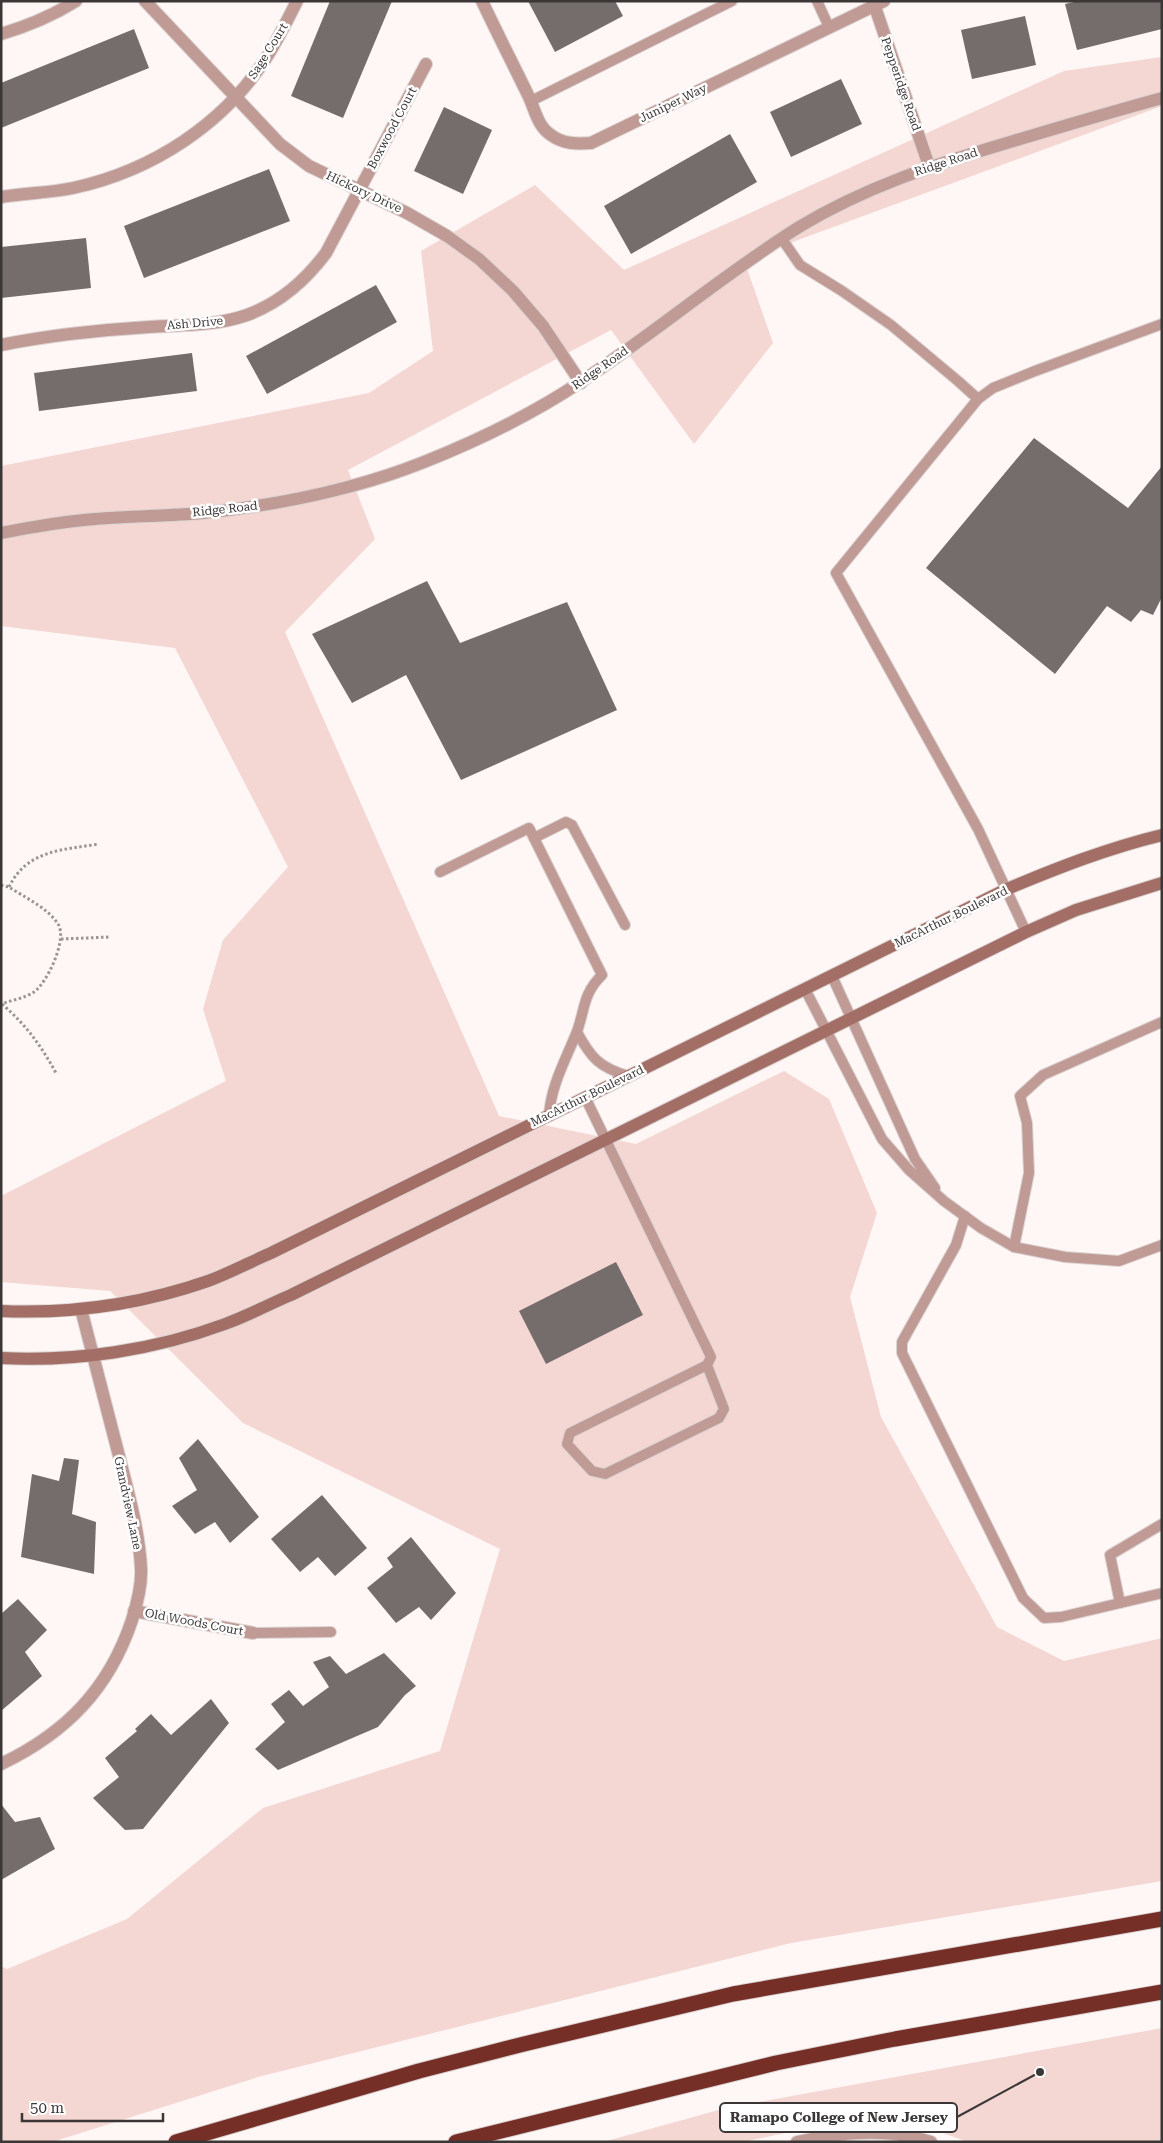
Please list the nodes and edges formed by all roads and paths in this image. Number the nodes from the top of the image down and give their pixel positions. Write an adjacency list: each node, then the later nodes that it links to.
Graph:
1 (76, 1): 9 (street)
2 (146, 1): 11 (street, Hickory Drive)
3 (298, 1): 11 (street, Sage Court)
4 (482, 1): 13 (street, Juniper Way)
5 (732, 1): 13 (lane)
6 (817, 1): 8 (lane)
7 (877, 2): 8 (street, Juniper Way); 14 (street, Pepperidge Road)
8 (829, 27): 13 (street, Juniper Way)
9 (1, 34)
10 (426, 64): 15 (street, Boxwood Court)
11 (235, 98): 15 (street, Hickory Drive); 16 (street, Sage Court)
12 (1162, 98): 14 (street, Ridge Road)
13 (531, 101)
14 (929, 166): 17 (street, Ridge Road)
15 (359, 191): 19 (street, Ash Drive); 20 (street, Hickory Drive)
16 (1, 196)
17 (782, 239): 20 (street, Ridge Road); 21 (lane)
18 (1162, 324): 21 (lane)
19 (1, 345)
20 (580, 382): 22 (street, Ridge Road)
21 (978, 399): 30 (lane)
22 (1, 533)
23 (1162, 835): 30 (main road, MacArthur Boulevard)
24 (534, 838): 26 (lane); 31 (lane); 41 (lane)
25 (99, 844): 29 (path)
26 (440, 872)
27 (1162, 883): 32 (main road)
28 (1, 886): 29 (path)
29 (9, 887): 34 (path)
30 (1007, 889): 32 (lane); 35 (main road, MacArthur Boulevard)
31 (625, 925)
32 (1026, 932): 38 (main road)
33 (110, 937): 34 (path)
34 (61, 939): 37 (path)
35 (832, 976): 36 (main road, MacArthur Boulevard); 38 (lane)
36 (805, 989): 40 (lane); 43 (main road, MacArthur Boulevard)
37 (1, 1004): 42 (path)
38 (850, 1019): 40 (main road); 47 (lane)
39 (1162, 1022): 50 (lane)
40 (826, 1030): 46 (main road); 47 (lane)
41 (577, 1032): 43 (lane); 45 (lane)
42 (56, 1073)
43 (628, 1076): 44 (main road, MacArthur Boulevard)
44 (586, 1097): 45 (main road, MacArthur Boulevard); 46 (lane)
45 (549, 1115): 51 (main road, MacArthur Boulevard)
46 (606, 1138): 53 (main road); 55 (lane)
47 (944, 1201): 48 (lane)
48 (965, 1216): 50 (lane); 58 (lane)
49 (1162, 1245): 50 (lane)
50 (1014, 1247)
51 (81, 1309): 52 (main road, MacArthur Boulevard); 53 (street, Grandview Lane)
52 (1, 1311)
53 (93, 1355): 54 (main road); 59 (street, Grandview Lane)
54 (1, 1358)
55 (707, 1365): 55 (lane)
56 (1162, 1524): 58 (lane)
57 (1162, 1593): 58 (lane)
58 (1120, 1603)
59 (134, 1611): 61 (street, Old Woods Court); 62 (street, Grandview Lane)
60 (331, 1632): 61 (lane)
61 (253, 1633)
62 (1, 1764)
63 (1162, 1918): 65 (highway)
64 (1162, 1992): 66 (highway)
65 (176, 2142)
66 (456, 2142)
67 (797, 2142): 68 (street)
68 (932, 2142)

